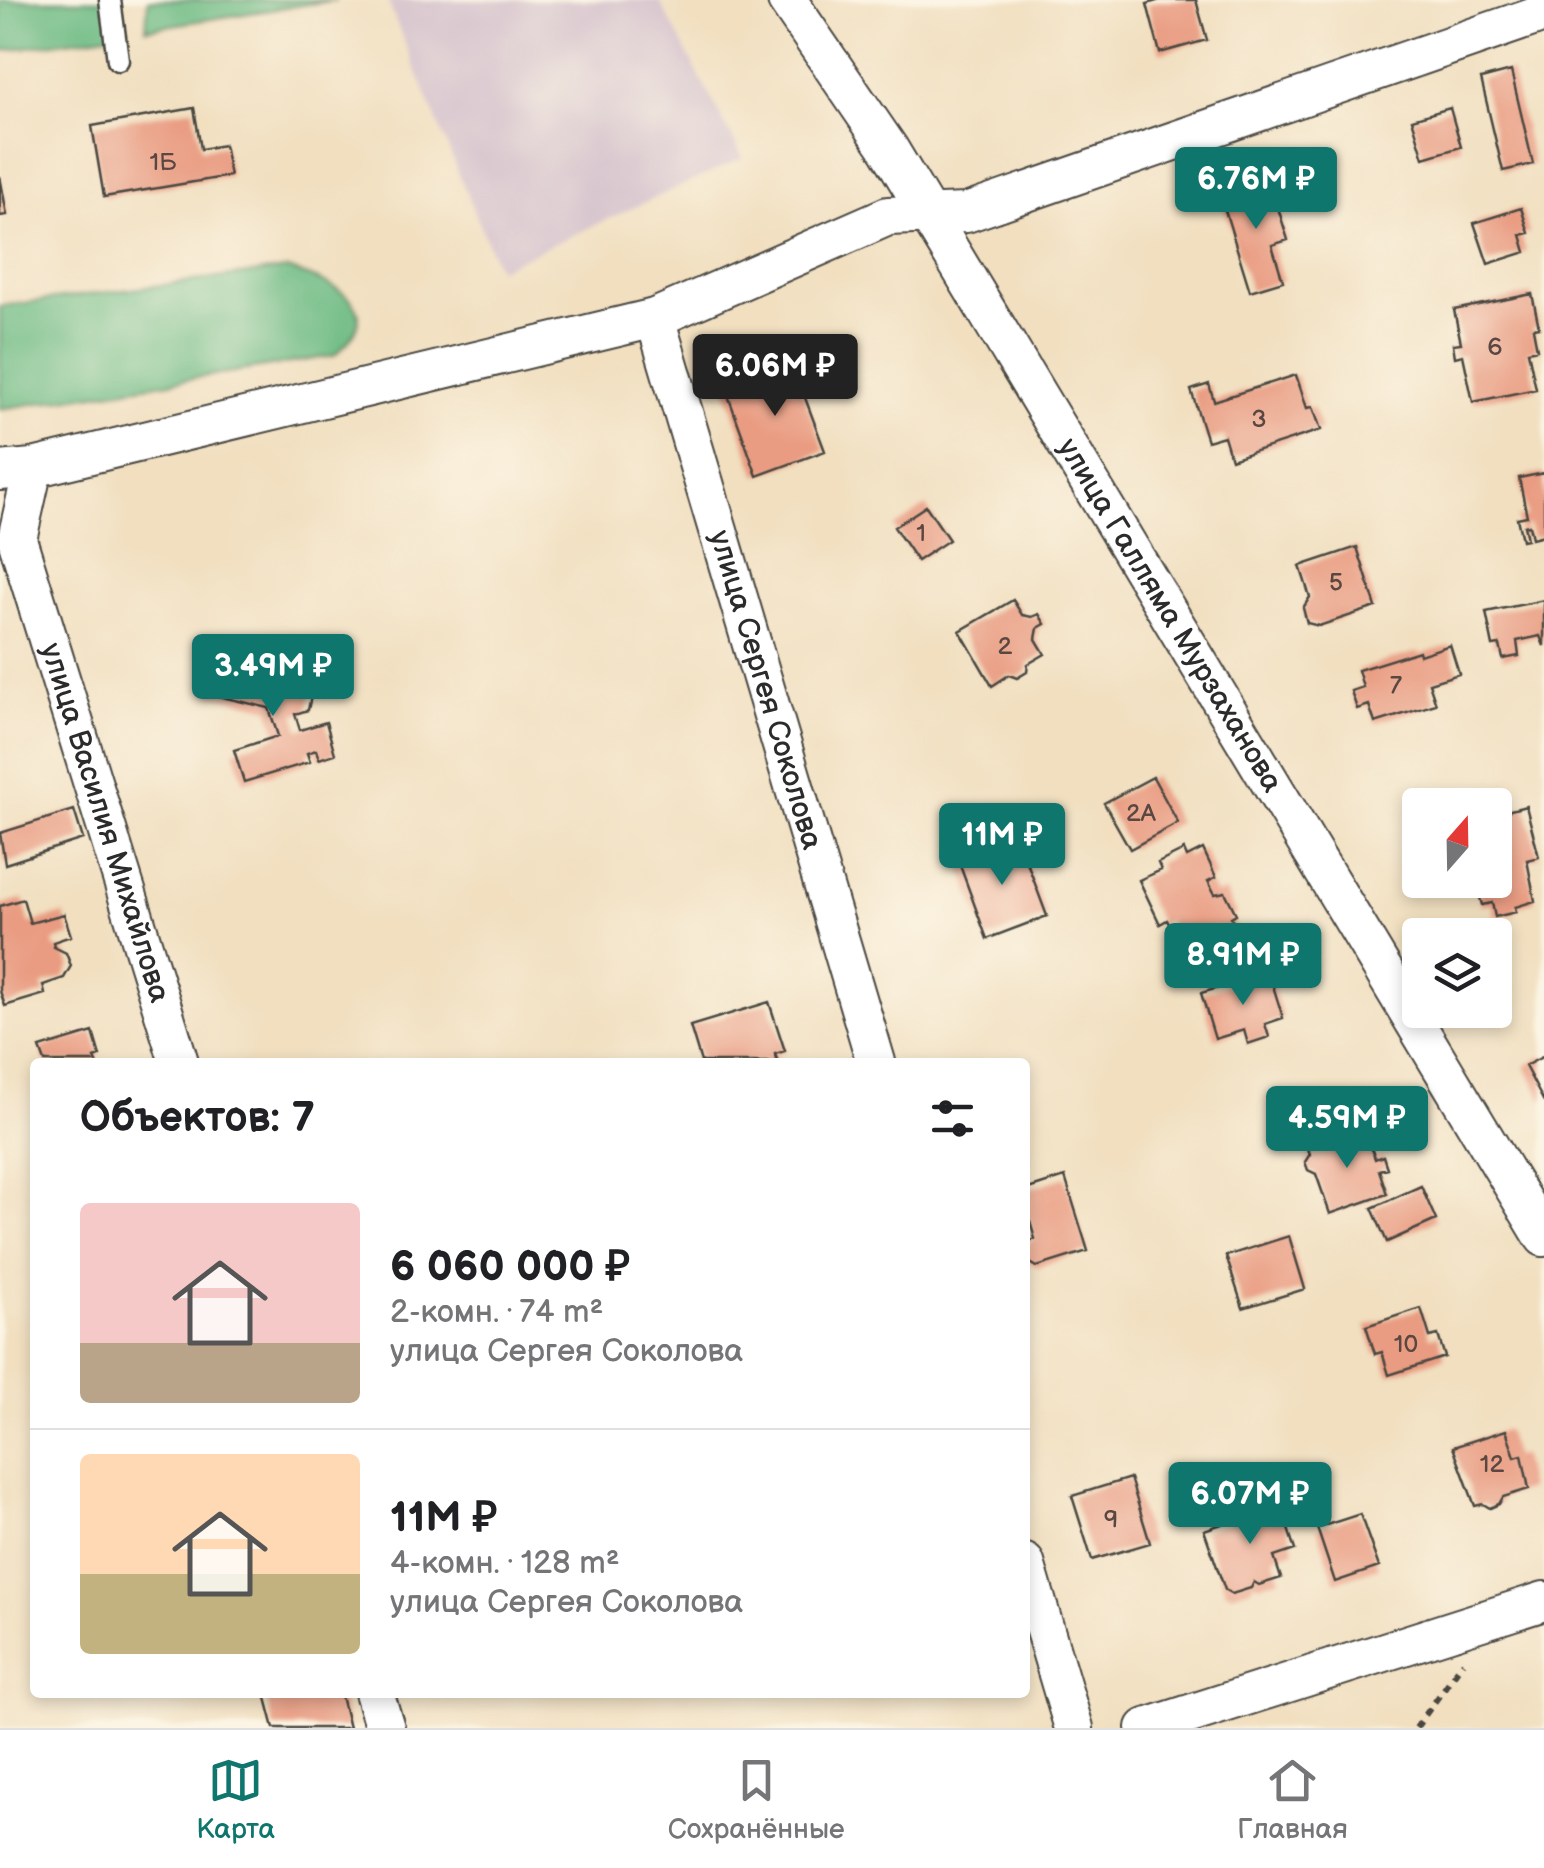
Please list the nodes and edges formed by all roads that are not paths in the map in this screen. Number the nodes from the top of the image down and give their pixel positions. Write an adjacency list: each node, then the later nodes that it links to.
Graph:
1 (110, 0): 4 (lane)
2 (787, 0): 5 (street, улица Галляма Мурзаханова)
3 (1543, 18): 5 (street)
4 (118, 60)
5 (927, 212): 6 (street); 10 (street, улица Галляма Мурзаханова)
6 (654, 318): 7 (street); 9 (street, улица Сергея Соколова)
7 (16, 470): 8 (street, улица Василия Михайлова)
8 (178, 1058)
9 (875, 1058)
10 (1544, 1237)
11 (1030, 1580): 15 (street)
12 (1544, 1601): 16 (street)
13 (376, 1698): 14 (street)
14 (385, 1728)
15 (1074, 1728)
16 (1146, 1728)

